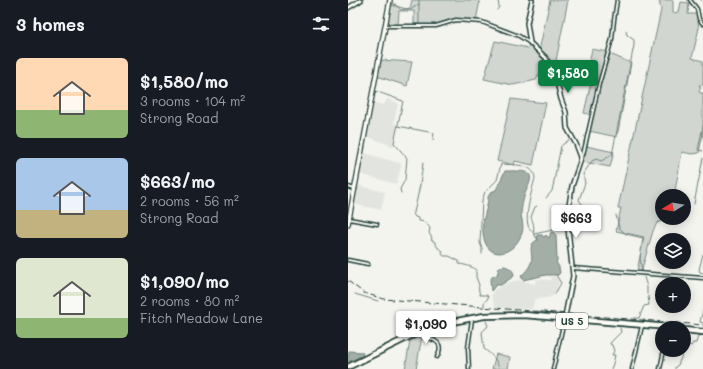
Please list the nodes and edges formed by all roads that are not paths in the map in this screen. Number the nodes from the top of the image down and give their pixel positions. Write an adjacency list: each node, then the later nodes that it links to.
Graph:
1 (361, 0): 6 (street)
2 (390, 0): 8 (main road)
3 (532, 0): 9 (street)
4 (617, 0): 10 (street)
5 (690, 0): 7 (street)
6 (348, 8)
7 (703, 24)
8 (385, 26): 9 (street); 12 (main road)
9 (530, 44): 10 (street)
10 (581, 157): 18 (street)
11 (348, 187): 12 (street)
12 (354, 189): 13 (main road)
13 (349, 219): 14 (main road); 15 (street)
14 (348, 224)
15 (376, 224)
16 (348, 260): 17 (street)
17 (368, 264)
18 (572, 268): 19 (street); 21 (street)
19 (703, 278)
20 (472, 319): 21 (highway, US 5); 27 (highway, US 5); 31 (street)
21 (564, 320): 22 (highway, US 5); 32 (street)
22 (642, 326): 23 (highway, US 5); 24 (highway, US 5); 33 (street)
23 (655, 327)
24 (655, 328)
25 (691, 330): 26 (highway, US 5)
26 (703, 331)
27 (423, 332): 28 (street); 30 (highway, US 5)
28 (437, 357)
29 (663, 357): 34 (street)
30 (348, 368)
31 (469, 369)
32 (553, 369)
33 (632, 369)
34 (660, 369)

